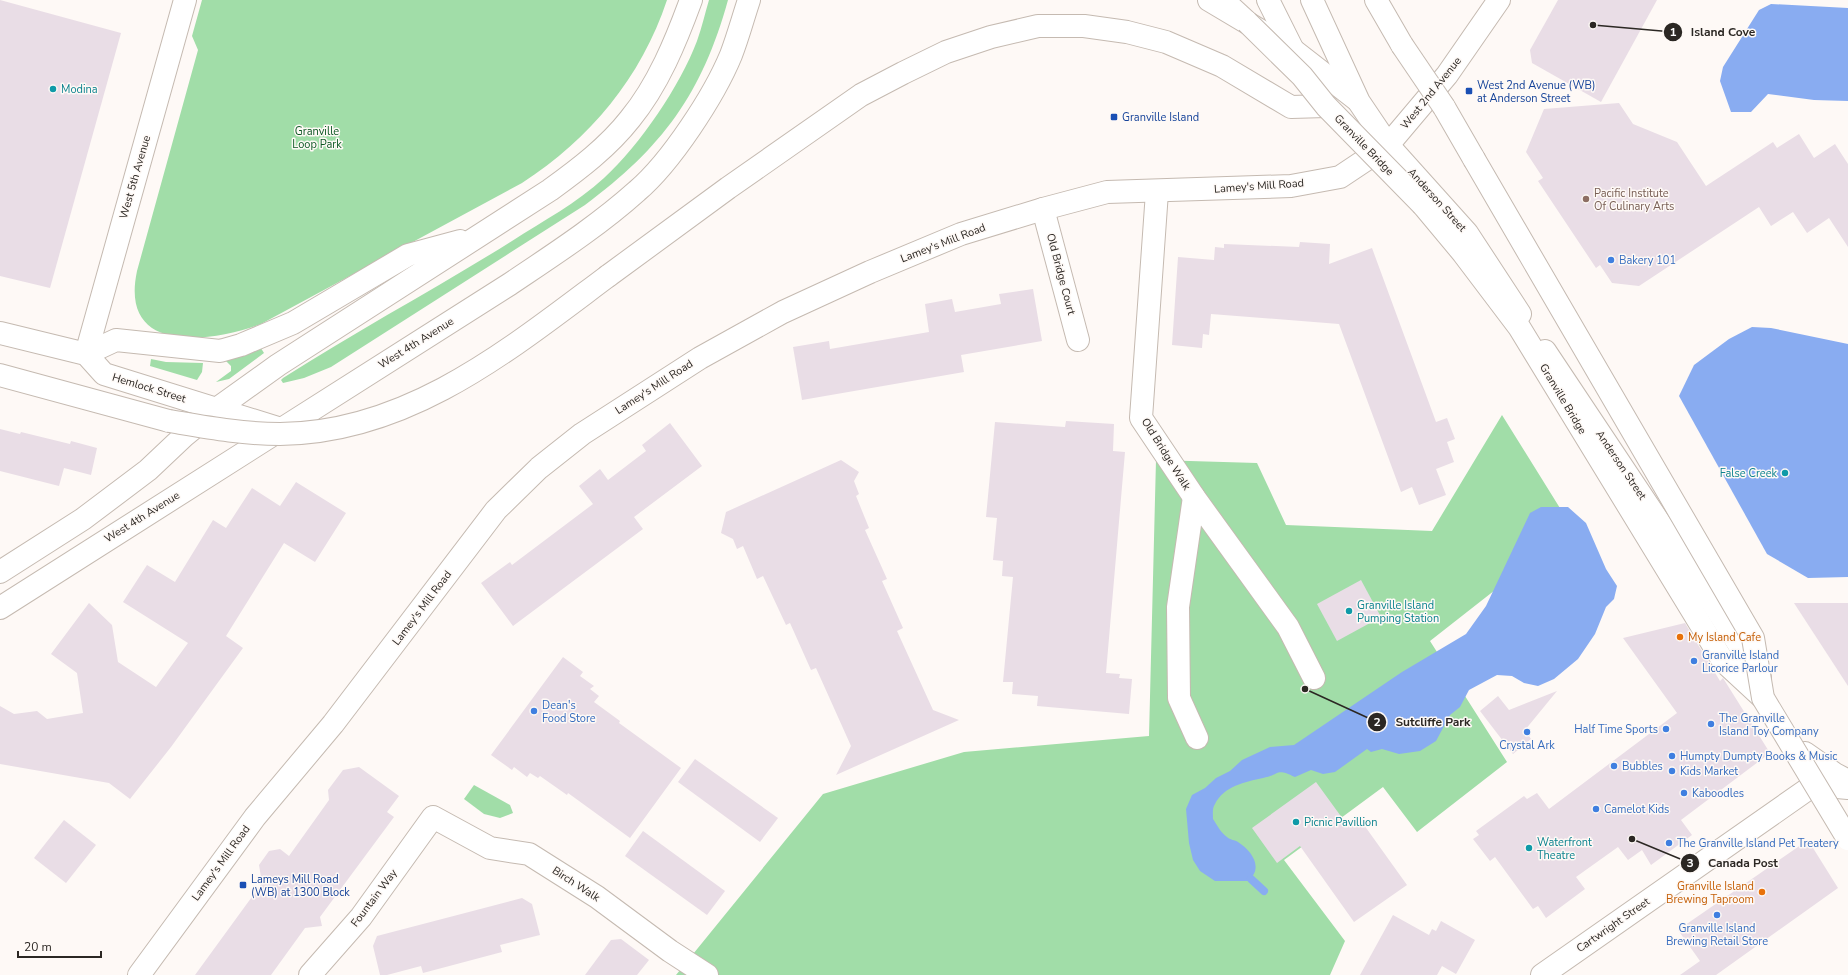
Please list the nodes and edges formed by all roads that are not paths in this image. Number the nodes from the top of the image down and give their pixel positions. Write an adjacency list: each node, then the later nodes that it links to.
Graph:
1 (185, 0): 19 (main road, West 5th Avenue)
2 (691, 0): 16 (main road)
3 (749, 0): 22 (main road, West 4th Avenue)
4 (1209, 0): 10 (main road, Anderson Street)
5 (1223, 0): 12 (main road, Granville Bridge, bridge)
6 (1268, 0): 10 (main road)
7 (1312, 0): 11 (main road, Anderson Street)
8 (1376, 0): 27 (main road, bridge)
9 (1499, 0): 13 (main road, West 2nd Avenue)
10 (1293, 50): 11 (main road, Anderson Street)
11 (1360, 102): 13 (main road, Anderson Street)
12 (1326, 106): 20 (main road, bridge); 27 (main road, Granville Bridge, bridge)
13 (1388, 145): 14 (main road, Lamey's Mill Road); 29 (main road, Anderson Street)
14 (1157, 192): 15 (main road, Lamey's Mill Road); 23 (main road, Old Bridge Walk)
15 (1043, 209): 18 (main road, Old Bridge Court); 36 (main road, Lamey's Mill Road)
16 (480, 236): 19 (main road); 21 (main road)
17 (0, 333): 19 (main road)
18 (1078, 340)
19 (86, 354): 21 (main road, Hemlock Street)
20 (0, 375)
21 (218, 408): 22 (main road, Hemlock Street); 24 (main road)
22 (281, 429): 25 (main road, West 4th Avenue)
23 (1194, 497): 26 (main road, Old Bridge Walk); 28 (main road)
24 (0, 572)
25 (0, 608)
26 (1314, 678)
27 (1763, 698): 35 (main road, Granville Bridge, bridge)
28 (1197, 738)
29 (1810, 759): 30 (main road); 31 (main road, Anderson Street)
30 (1848, 781)
31 (1817, 788): 32 (main road); 34 (main road, Anderson Street); 39 (main road, Cartwright Street)
32 (1848, 788)
33 (433, 817): 37 (main road, Fountain Way); 38 (main road, Birch Walk)
34 (1848, 825)
35 (1848, 840)
36 (139, 975)
37 (310, 975)
38 (707, 975)
39 (1542, 975)

